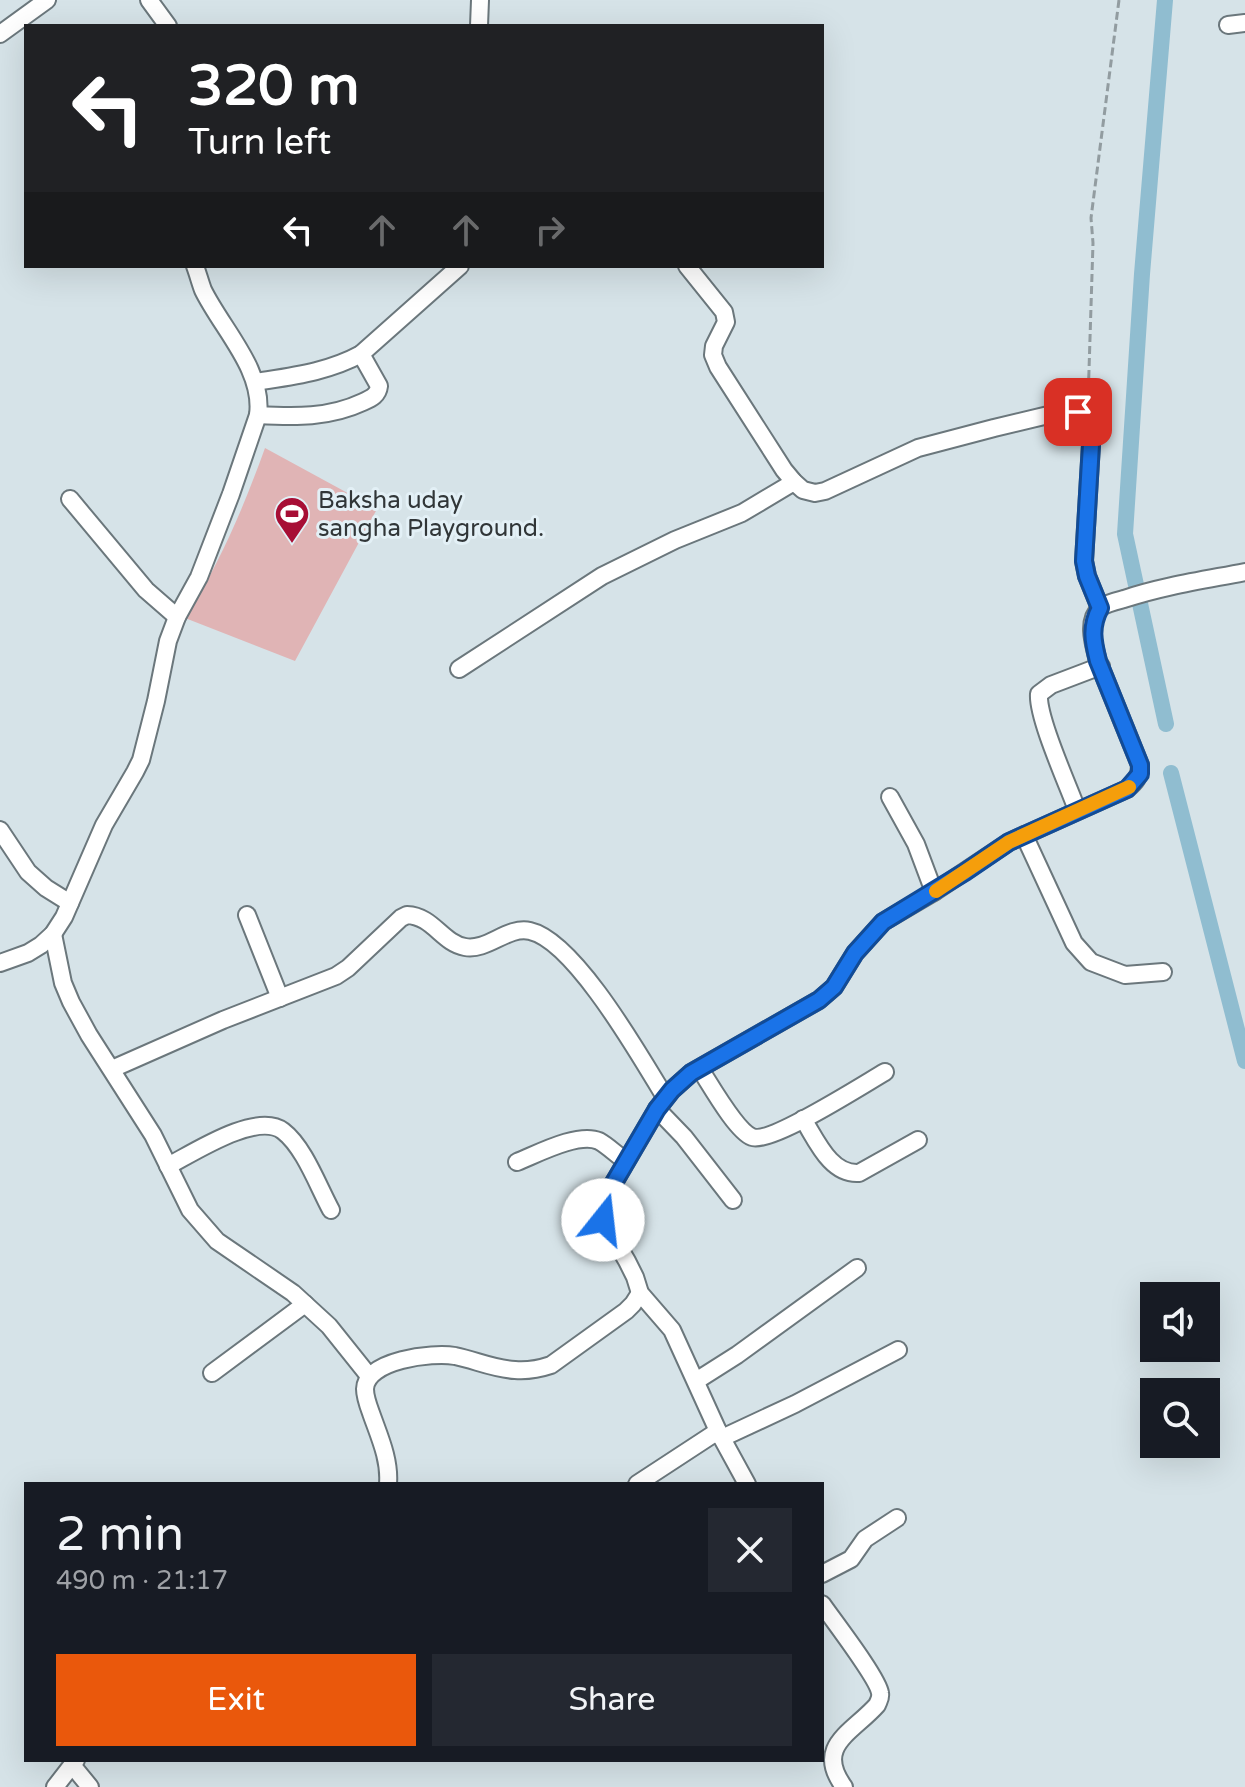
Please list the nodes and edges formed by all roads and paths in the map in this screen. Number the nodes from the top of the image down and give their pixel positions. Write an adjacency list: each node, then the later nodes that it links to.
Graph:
1 (47, 0): 7 (street)
2 (480, 0): 6 (street)
3 (1119, 0): 14 (path)
4 (154, 2): 5 (street)
5 (167, 24)
6 (479, 24)
7 (0, 34)
8 (196, 268): 12 (street)
9 (458, 268): 11 (street)
10 (689, 268): 15 (street)
11 (361, 354): 12 (street); 13 (street)
12 (256, 382): 13 (street)
13 (258, 415): 19 (street)
14 (1087, 418): 15 (street); 18 (street)
15 (794, 482): 21 (street)
16 (70, 499): 19 (street)
17 (1245, 572): 18 (street)
18 (1106, 605): 20 (street)
19 (177, 617): 27 (street)
20 (1101, 666): 23 (street); 23 (street)
21 (459, 669)
22 (890, 797): 26 (street)
23 (1077, 810): 25 (street)
24 (0, 830): 27 (street)
25 (1024, 835): 26 (street); 31 (street)
26 (934, 892): 34 (street)
27 (70, 903): 29 (street)
28 (247, 915): 32 (street)
29 (53, 934): 30 (street); 33 (street)
30 (0, 963)
31 (1163, 972)
32 (280, 998): 33 (street); 36 (street)
33 (112, 1069): 41 (street)
34 (700, 1069): 36 (street); 37 (street)
35 (885, 1072): 37 (street)
36 (661, 1103): 39 (street); 42 (street)
37 (803, 1119): 38 (street)
38 (918, 1140)
39 (626, 1161): 40 (street); 45 (street)
40 (517, 1162)
41 (168, 1166): 43 (street); 46 (street)
42 (733, 1200)
43 (331, 1210)
44 (857, 1268): 50 (street)
45 (640, 1293): 49 (street); 50 (street)
46 (305, 1304): 48 (street); 49 (street)
47 (898, 1350): 51 (street)
48 (212, 1373)
49 (369, 1376): 52 (street)
50 (696, 1381): 51 (street)
51 (720, 1434): 53 (street); 54 (street)
52 (388, 1482)
53 (640, 1482)
54 (746, 1482)
55 (897, 1518): 56 (street)
56 (824, 1573)
57 (828, 1625): 61 (street)
58 (74, 1762): 59 (street); 60 (street)
59 (55, 1787)
60 (90, 1787)
61 (844, 1787)

